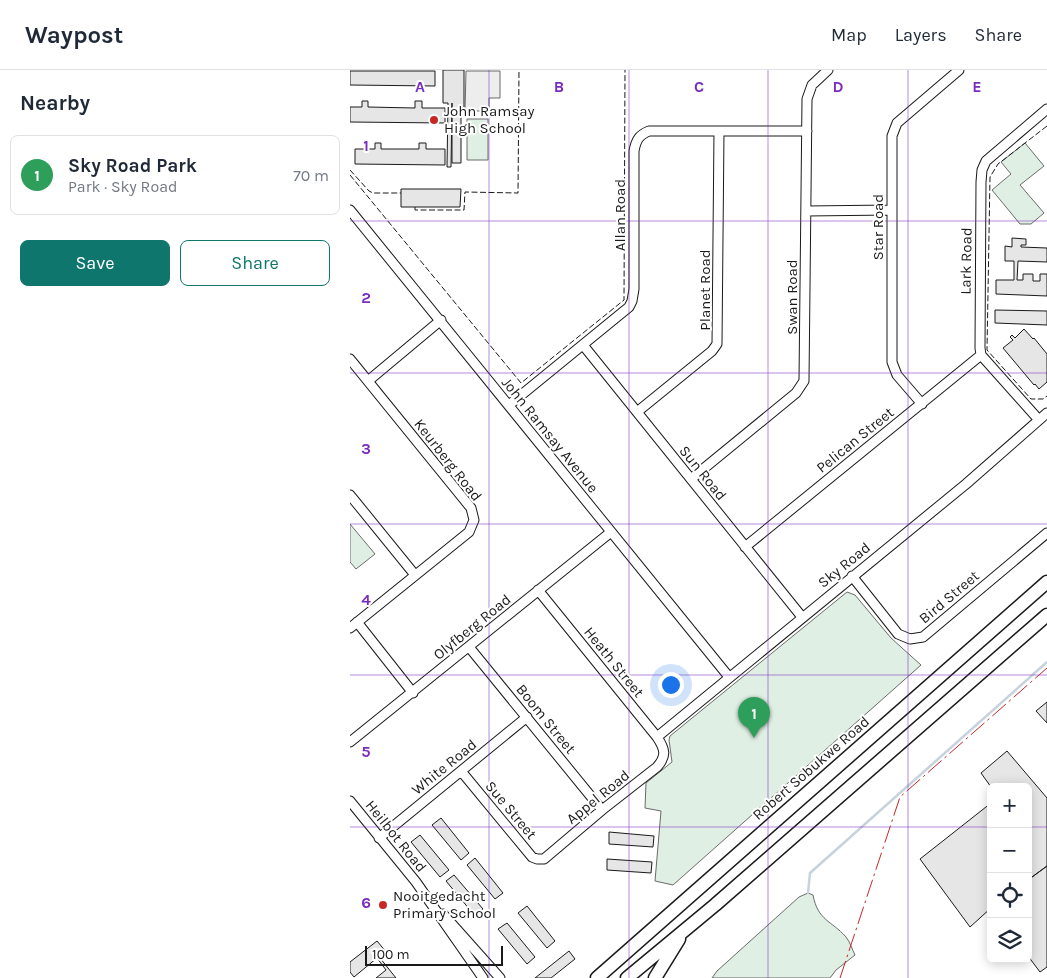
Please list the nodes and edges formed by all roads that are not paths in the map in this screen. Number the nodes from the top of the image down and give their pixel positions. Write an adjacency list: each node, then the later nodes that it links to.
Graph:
1 (828, 70): 5 (street, Swan Road)
2 (959, 70): 7 (street, Star Road)
3 (1047, 109): 11 (street, Lark Road)
4 (719, 131): 5 (street, Allan Road); 10 (street, Allan Road); 16 (street, Planet Road)
5 (806, 131): 8 (street, Swan Road)
6 (350, 210): 9 (street, John Ramsay Avenue)
7 (892, 210): 8 (street); 14 (street, Star Road)
8 (806, 211): 19 (street, Swan Road)
9 (441, 320): 13 (street); 15 (street, John Ramsay Avenue)
10 (583, 345): 15 (street, Allan Road); 16 (street, Sun Road)
11 (982, 355): 14 (street, Pelican Street); 18 (street)
12 (350, 359): 13 (street, Keurberg Road)
13 (368, 381): 24 (street, Keurberg Road)
14 (922, 404): 23 (street, Pelican Street)
15 (509, 405): 21 (street, John Ramsay Avenue)
16 (637, 412): 19 (street, Sun Road)
17 (1047, 413): 18 (street, Sky Road)
18 (1038, 420): 25 (street, Sky Road)
19 (691, 479): 23 (street, Sun Road)
20 (350, 495): 24 (street)
21 (611, 532): 27 (street, Olyfberg Road); 32 (street, John Ramsay Avenue)
22 (1047, 533): 25 (street, Bird Street)
23 (745, 547): 29 (street, Sun Road)
24 (415, 575): 30 (street, Keurberg Road)
25 (852, 576): 29 (street, Sky Road)
26 (1047, 582): 47 (main road, Robert Sobukwe Road)
27 (538, 590): 31 (street, Olyfberg Road); 35 (street, Heath Street)
28 (1047, 615): 44 (main road)
29 (802, 617): 32 (street, Sky Road)
30 (353, 625): 33 (street)
31 (469, 647): 33 (street, Olyfberg Road); 34 (street, Boom Street)
32 (729, 677): 35 (street, Sky Road)
33 (413, 693): 36 (street, Olyfberg Road)
34 (527, 717): 38 (street, White Road); 40 (street, Boom Street)
35 (657, 737): 37 (street, Heath Street)
36 (350, 742)
37 (664, 753): 40 (street, Appel Road)
38 (461, 771): 41 (street, White Road); 42 (street, Sue Street)
39 (350, 801): 41 (street, Heilbot Road)
40 (602, 810): 42 (street, Appel Road)
41 (379, 838): 43 (street, Heilbot Road)
42 (544, 859)
43 (420, 888): 45 (street, Heilbot Road); 46 (street, Heilbot Road)
44 (682, 932): 48 (main road); 49 (main road)
45 (483, 978)
46 (500, 978)
47 (597, 978)
48 (627, 978)
49 (655, 978)

